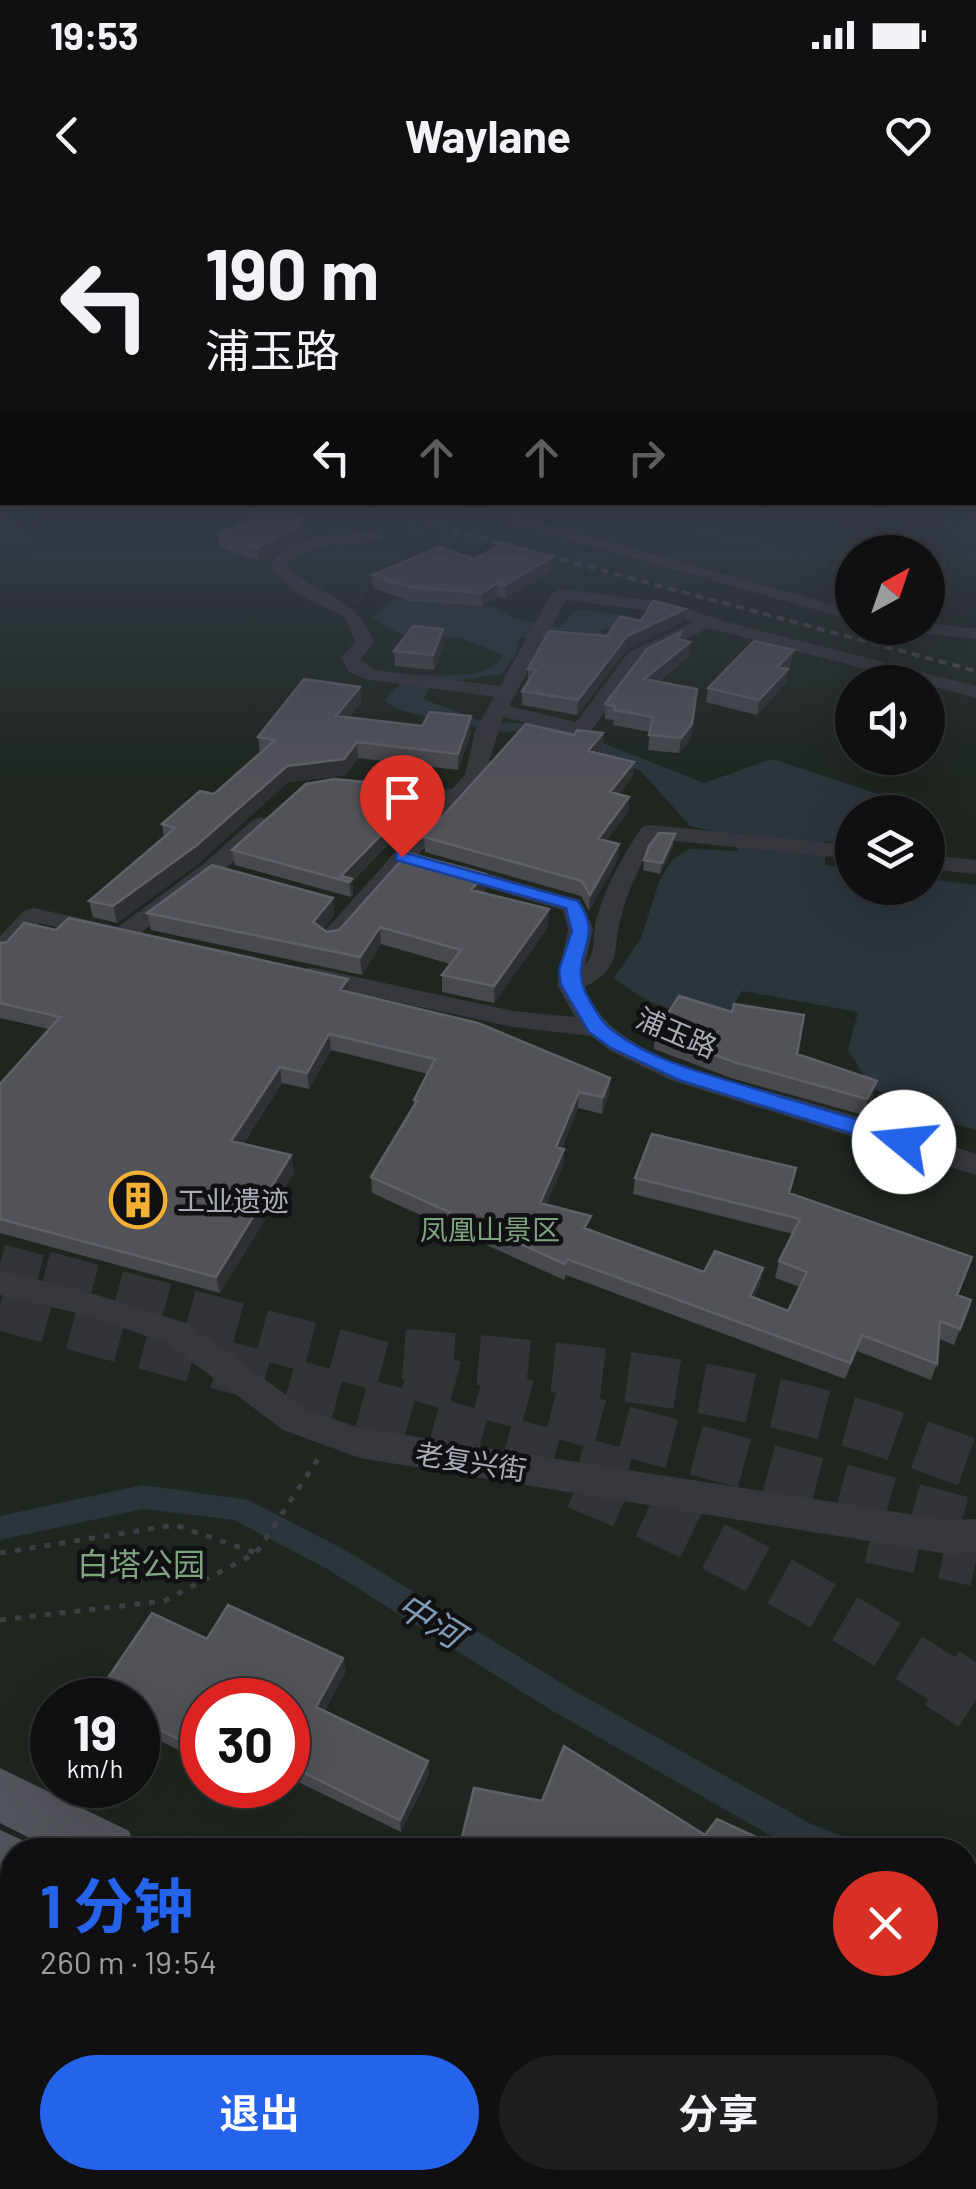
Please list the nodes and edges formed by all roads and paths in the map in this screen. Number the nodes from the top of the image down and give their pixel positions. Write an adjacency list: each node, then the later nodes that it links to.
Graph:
1 (329, 601): 6 (street)
2 (356, 601): 6 (path)
3 (556, 601): 12 (street)
4 (615, 601): 8 (street)
5 (801, 601): 7 (street)
6 (349, 608): 12 (street)
7 (835, 610)
8 (707, 621): 11 (street); 12 (street)
9 (945, 631): 10 (street)
10 (976, 634)
11 (976, 692)
12 (496, 713): 14 (street)
13 (355, 786): 14 (street)
14 (455, 796): 17 (street)
15 (284, 804): 20 (street)
16 (835, 851): 27 (street)
17 (402, 857): 23 (street); 27 (street)
18 (945, 864): 19 (street)
19 (976, 867)
20 (210, 870): 21 (street); 22 (street)
21 (247, 880)
22 (122, 935): 24 (street); 25 (street)
23 (332, 939)
24 (160, 943)
25 (0, 950)
26 (292, 971): 28 (street)
27 (570, 985): 28 (street, 浦玉路)
28 (596, 1028): 29 (street, 浦玉路)
29 (976, 1165)
30 (0, 1283): 32 (street, 老复兴街)
31 (325, 1449): 34 (path)
32 (976, 1536)
33 (0, 1553): 34 (path)
34 (256, 1553): 35 (path)
35 (0, 1620)
36 (0, 1795): 37 (main road)
37 (89, 1838)

